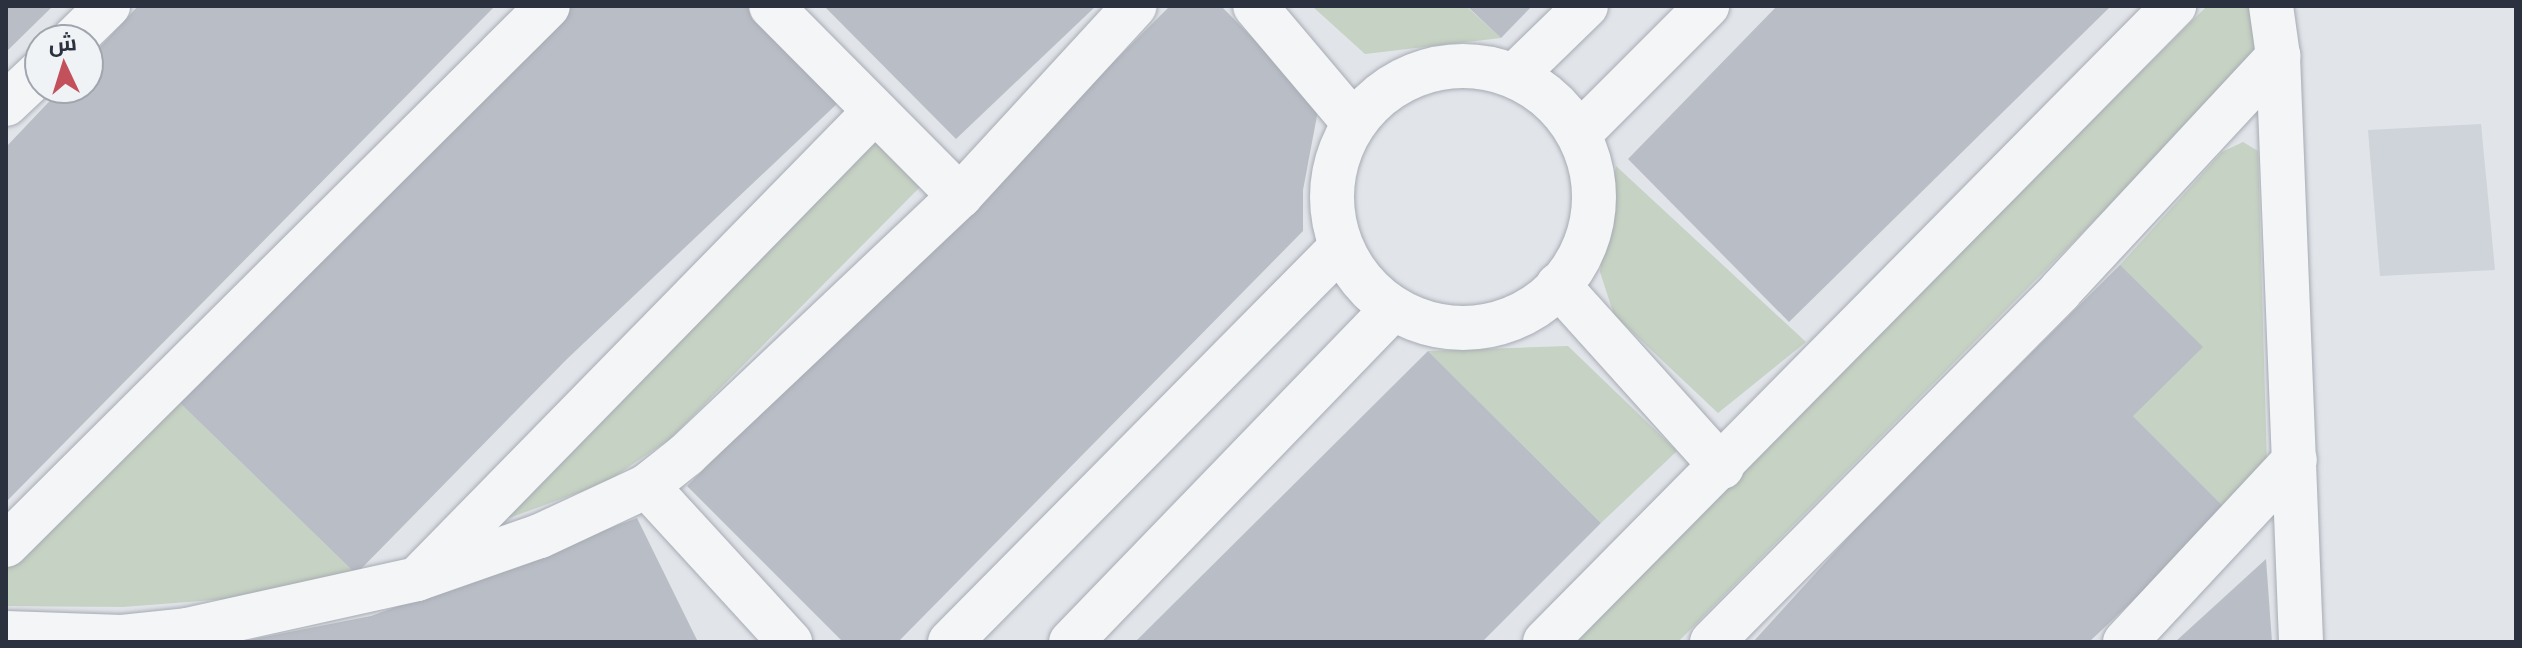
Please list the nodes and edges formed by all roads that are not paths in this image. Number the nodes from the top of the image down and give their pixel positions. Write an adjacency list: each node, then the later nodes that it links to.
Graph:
1 (108, 6): 10 (street)
2 (548, 6): 25 (street)
3 (771, 6): 15 (street)
4 (1135, 6): 18 (street)
5 (1255, 6): 16 (street)
6 (1586, 6): 12 (street)
7 (1707, 6): 17 (street)
8 (2174, 6): 23 (street)
9 (2271, 6): 11 (street)
10 (89, 24)
11 (2278, 56): 22 (street); 32 (street)
12 (1515, 75): 16 (street); 17 (street)
13 (24, 87): 14 (street)
14 (6, 104)
15 (875, 111): 18 (street); 26 (street)
16 (1353, 122): 19 (street)
17 (1580, 133): 20 (street)
18 (960, 196): 24 (street)
19 (1340, 248): 21 (street); 29 (street)
20 (1558, 285): 21 (street); 23 (street)
21 (1393, 309): 30 (street)
22 (2295, 460): 33 (street); 34 (street)
23 (1722, 467): 31 (street)
24 (647, 486): 26 (street); 28 (street)
25 (6, 545)
26 (417, 579): 27 (street)
27 (6, 633)
28 (790, 642)
29 (950, 642)
30 (1071, 642)
31 (1545, 642)
32 (1712, 642)
33 (2125, 642)
34 (2301, 642)

